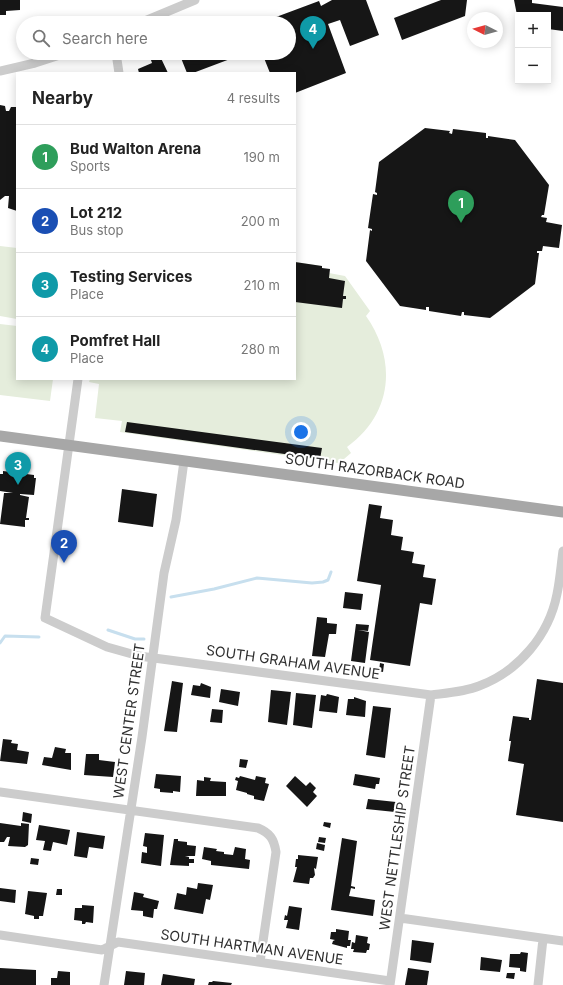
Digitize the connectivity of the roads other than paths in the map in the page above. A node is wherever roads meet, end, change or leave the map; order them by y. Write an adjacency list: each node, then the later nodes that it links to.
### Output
1 (195, 0): 2 (street)
2 (157, 16)
3 (44, 60): 5 (street)
4 (117, 60): 6 (street)
5 (0, 71)
6 (119, 72)
7 (78, 380): 9 (street)
8 (0, 436): 9 (main road, SOUTH RAZORBACK ROAD)
9 (69, 445): 10 (main road, SOUTH RAZORBACK ROAD); 13 (street, SOUTH GRAHAM AVENUE)
10 (184, 461): 11 (main road, SOUTH RAZORBACK ROAD); 13 (street, WEST CENTER STREET)
11 (563, 512)
12 (563, 551): 14 (street, SOUTH GRAHAM AVENUE)
13 (151, 657): 14 (street, SOUTH GRAHAM AVENUE); 16 (street, WEST CENTER STREET)
14 (431, 695): 17 (street, WEST NETTLESHIP STREET)
15 (0, 792): 16 (street)
16 (131, 809): 21 (street, WEST CENTER STREET); 22 (street)
17 (400, 918): 19 (street); 23 (street, WEST NETTLESHIP STREET)
18 (0, 935): 21 (street, SOUTH HARTMAN AVENUE)
19 (543, 939): 20 (street); 25 (street)
20 (563, 941)
21 (110, 946): 22 (street, SOUTH HARTMAN AVENUE); 24 (street, WEST CENTER STREET)
22 (260, 962): 23 (street, SOUTH HARTMAN AVENUE)
23 (390, 983)
24 (104, 985)
25 (538, 985)

